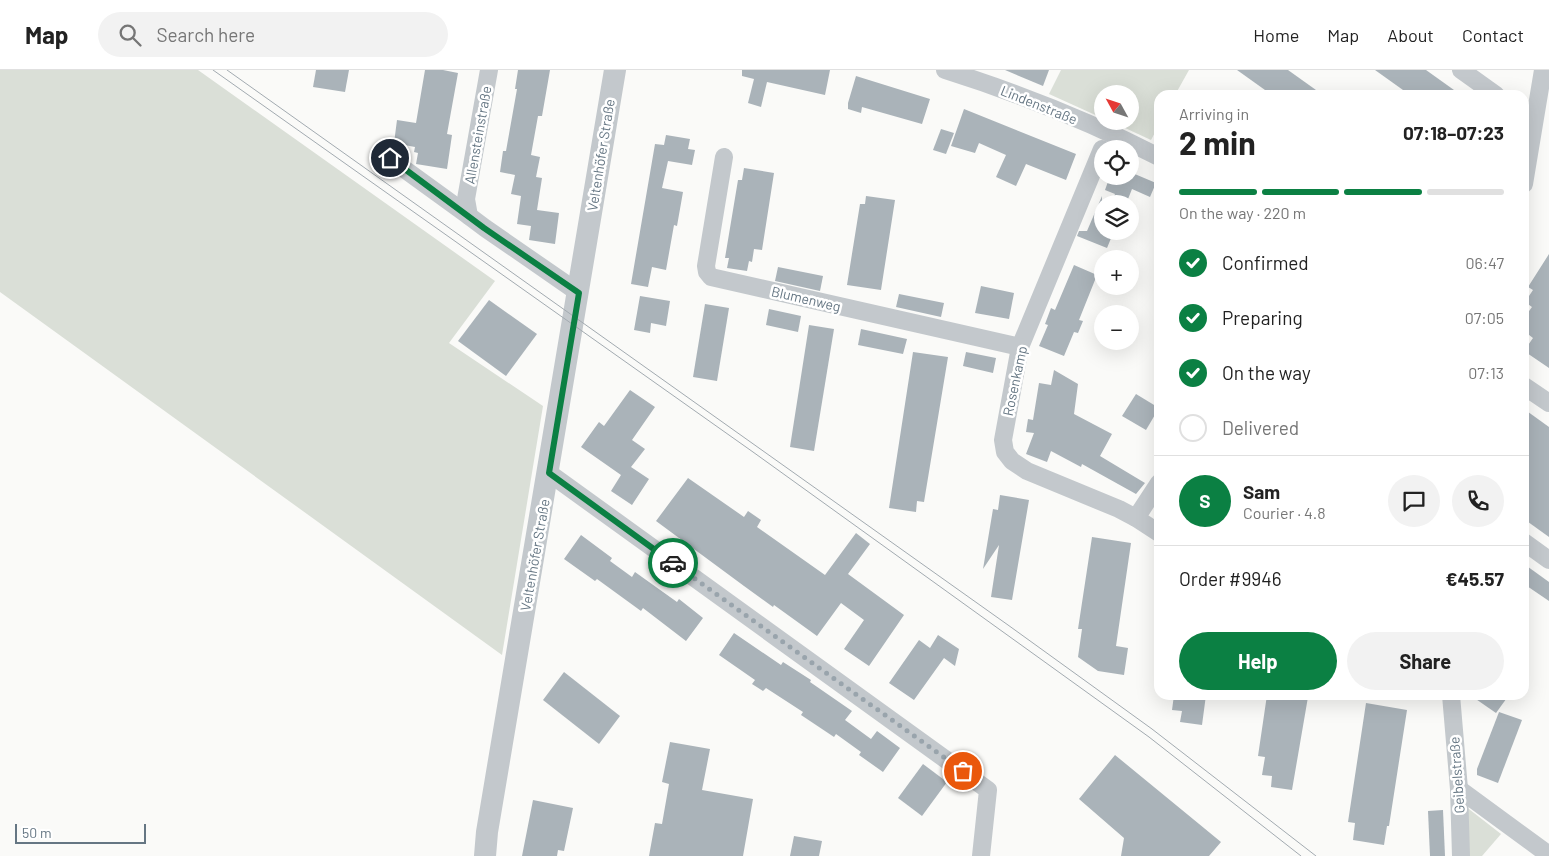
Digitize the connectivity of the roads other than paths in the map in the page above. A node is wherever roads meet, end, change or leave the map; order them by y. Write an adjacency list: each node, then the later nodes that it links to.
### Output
1 (489, 70): 15 (street, Allensteinstraße)
2 (615, 70): 16 (street, Veltenhöfer Straße)
3 (945, 70): 8 (street, Lindenstraße)
4 (1461, 70): 6 (street)
5 (1543, 70): 7 (street)
6 (1489, 90)
7 (1536, 114): 10 (street)
8 (1098, 140)
9 (1139, 152): 11 (street, Lindenstraße)
10 (1529, 155)
11 (1154, 156)
12 (724, 157): 17 (street, Blumenweg)
13 (390, 158): 15 (street)
14 (1094, 170): 17 (street, Rosenkamp)
15 (469, 216): 16 (street)
16 (579, 293): 20 (street, Veltenhöfer Straße)
17 (1020, 347): 22 (street, Rosenkamp)
18 (1529, 390): 19 (street)
19 (1549, 404)
20 (549, 473): 28 (street, Veltenhöfer Straße); 32 (street)
21 (1154, 491): 22 (street)
22 (1136, 518): 23 (street, Rosenkamp)
23 (1154, 530)
24 (1529, 546): 25 (street)
25 (1549, 560)
26 (1451, 700): 27 (street, Geibelstraße)
27 (1459, 789): 29 (street); 33 (street, Geibelstraße)
28 (487, 832): 30 (street, Veltenhöfer Straße); 31 (street, Veltenhöfer Straße)
29 (1549, 855)
30 (478, 856)
31 (485, 856)
32 (981, 856)
33 (1462, 856)

